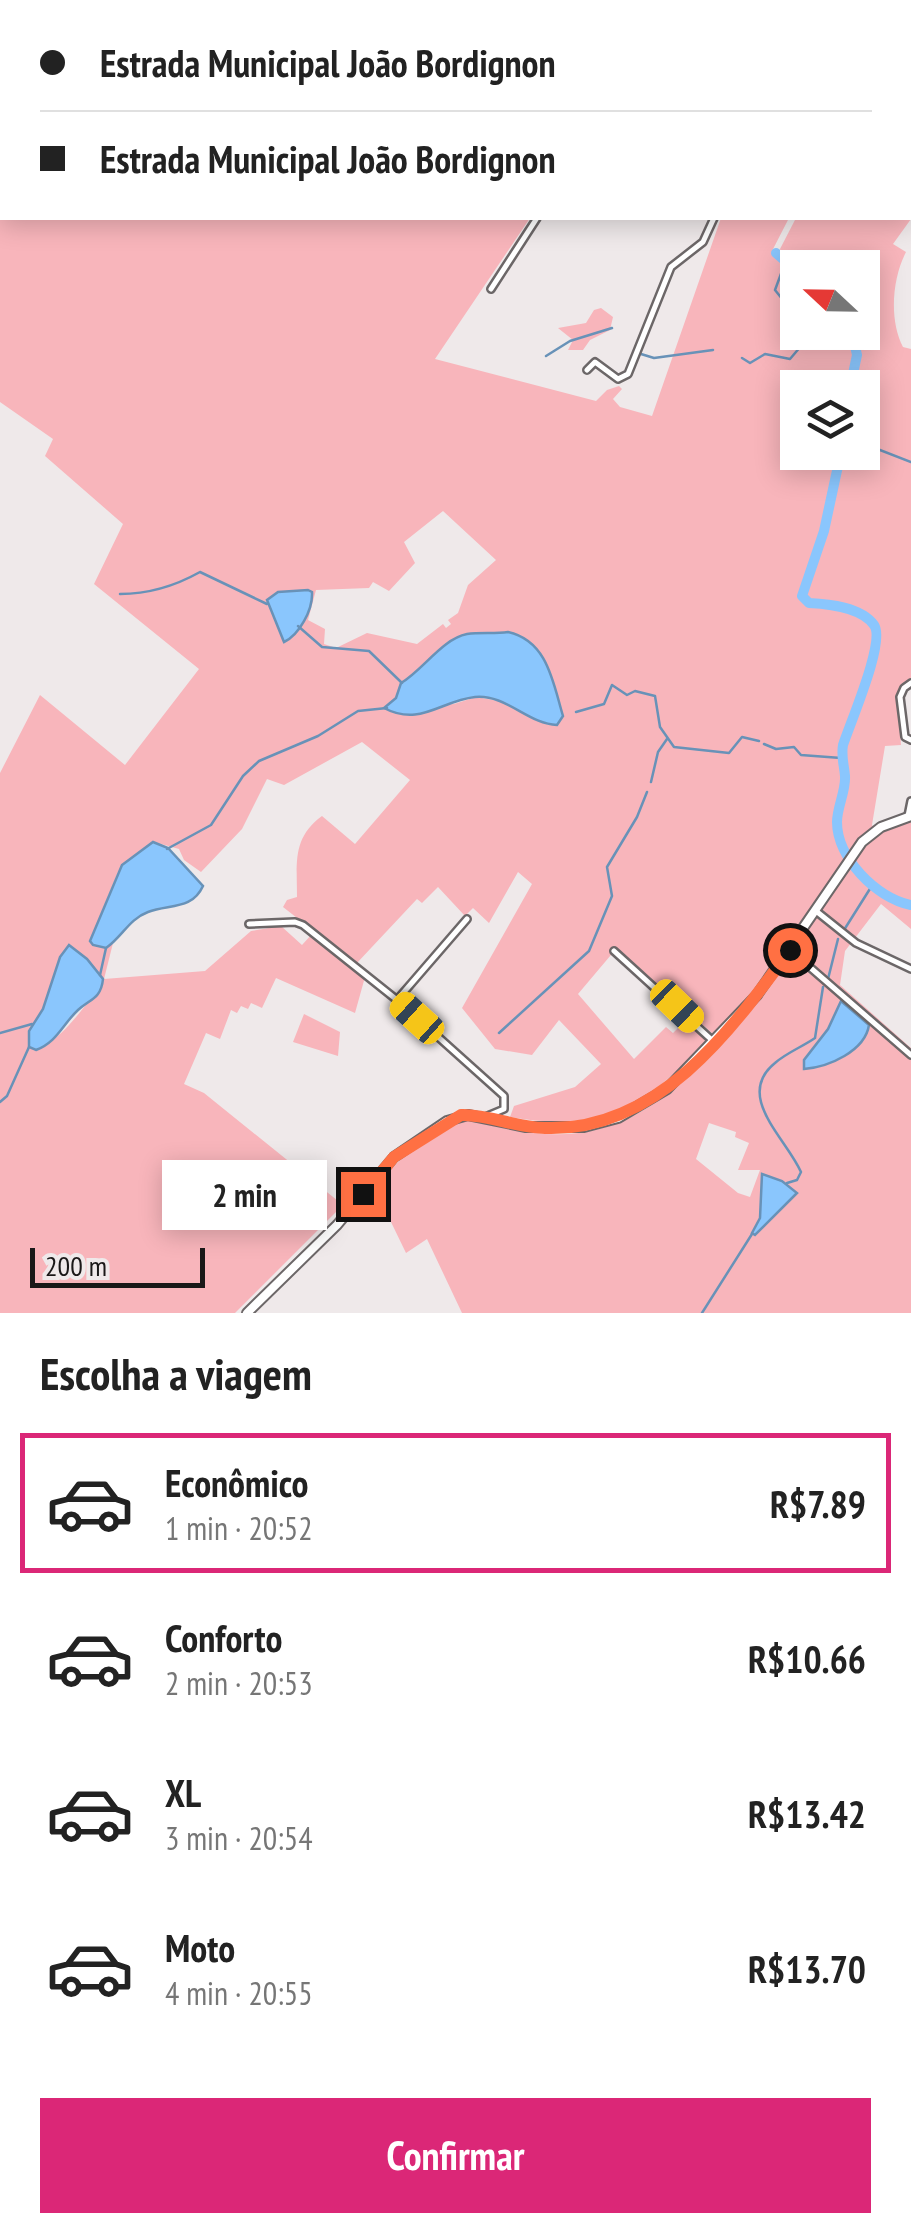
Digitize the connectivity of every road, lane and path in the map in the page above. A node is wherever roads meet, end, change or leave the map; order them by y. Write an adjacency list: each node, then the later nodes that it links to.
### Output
1 (536, 220): 3 (street)
2 (713, 220): 4 (street)
3 (491, 289)
4 (587, 370)
5 (911, 684): 6 (street)
6 (909, 739)
7 (911, 801): 8 (street)
8 (909, 816): 9 (main road)
9 (816, 911): 12 (main road); 14 (street)
10 (468, 919): 15 (street)
11 (248, 924): 15 (street)
12 (790, 950): 16 (main road); 17 (street)
13 (614, 951): 16 (street)
14 (911, 969)
15 (397, 1000): 18 (street)
16 (714, 1042): 18 (main road)
17 (911, 1055)
18 (482, 1118): 19 (main road)
19 (247, 1313)

